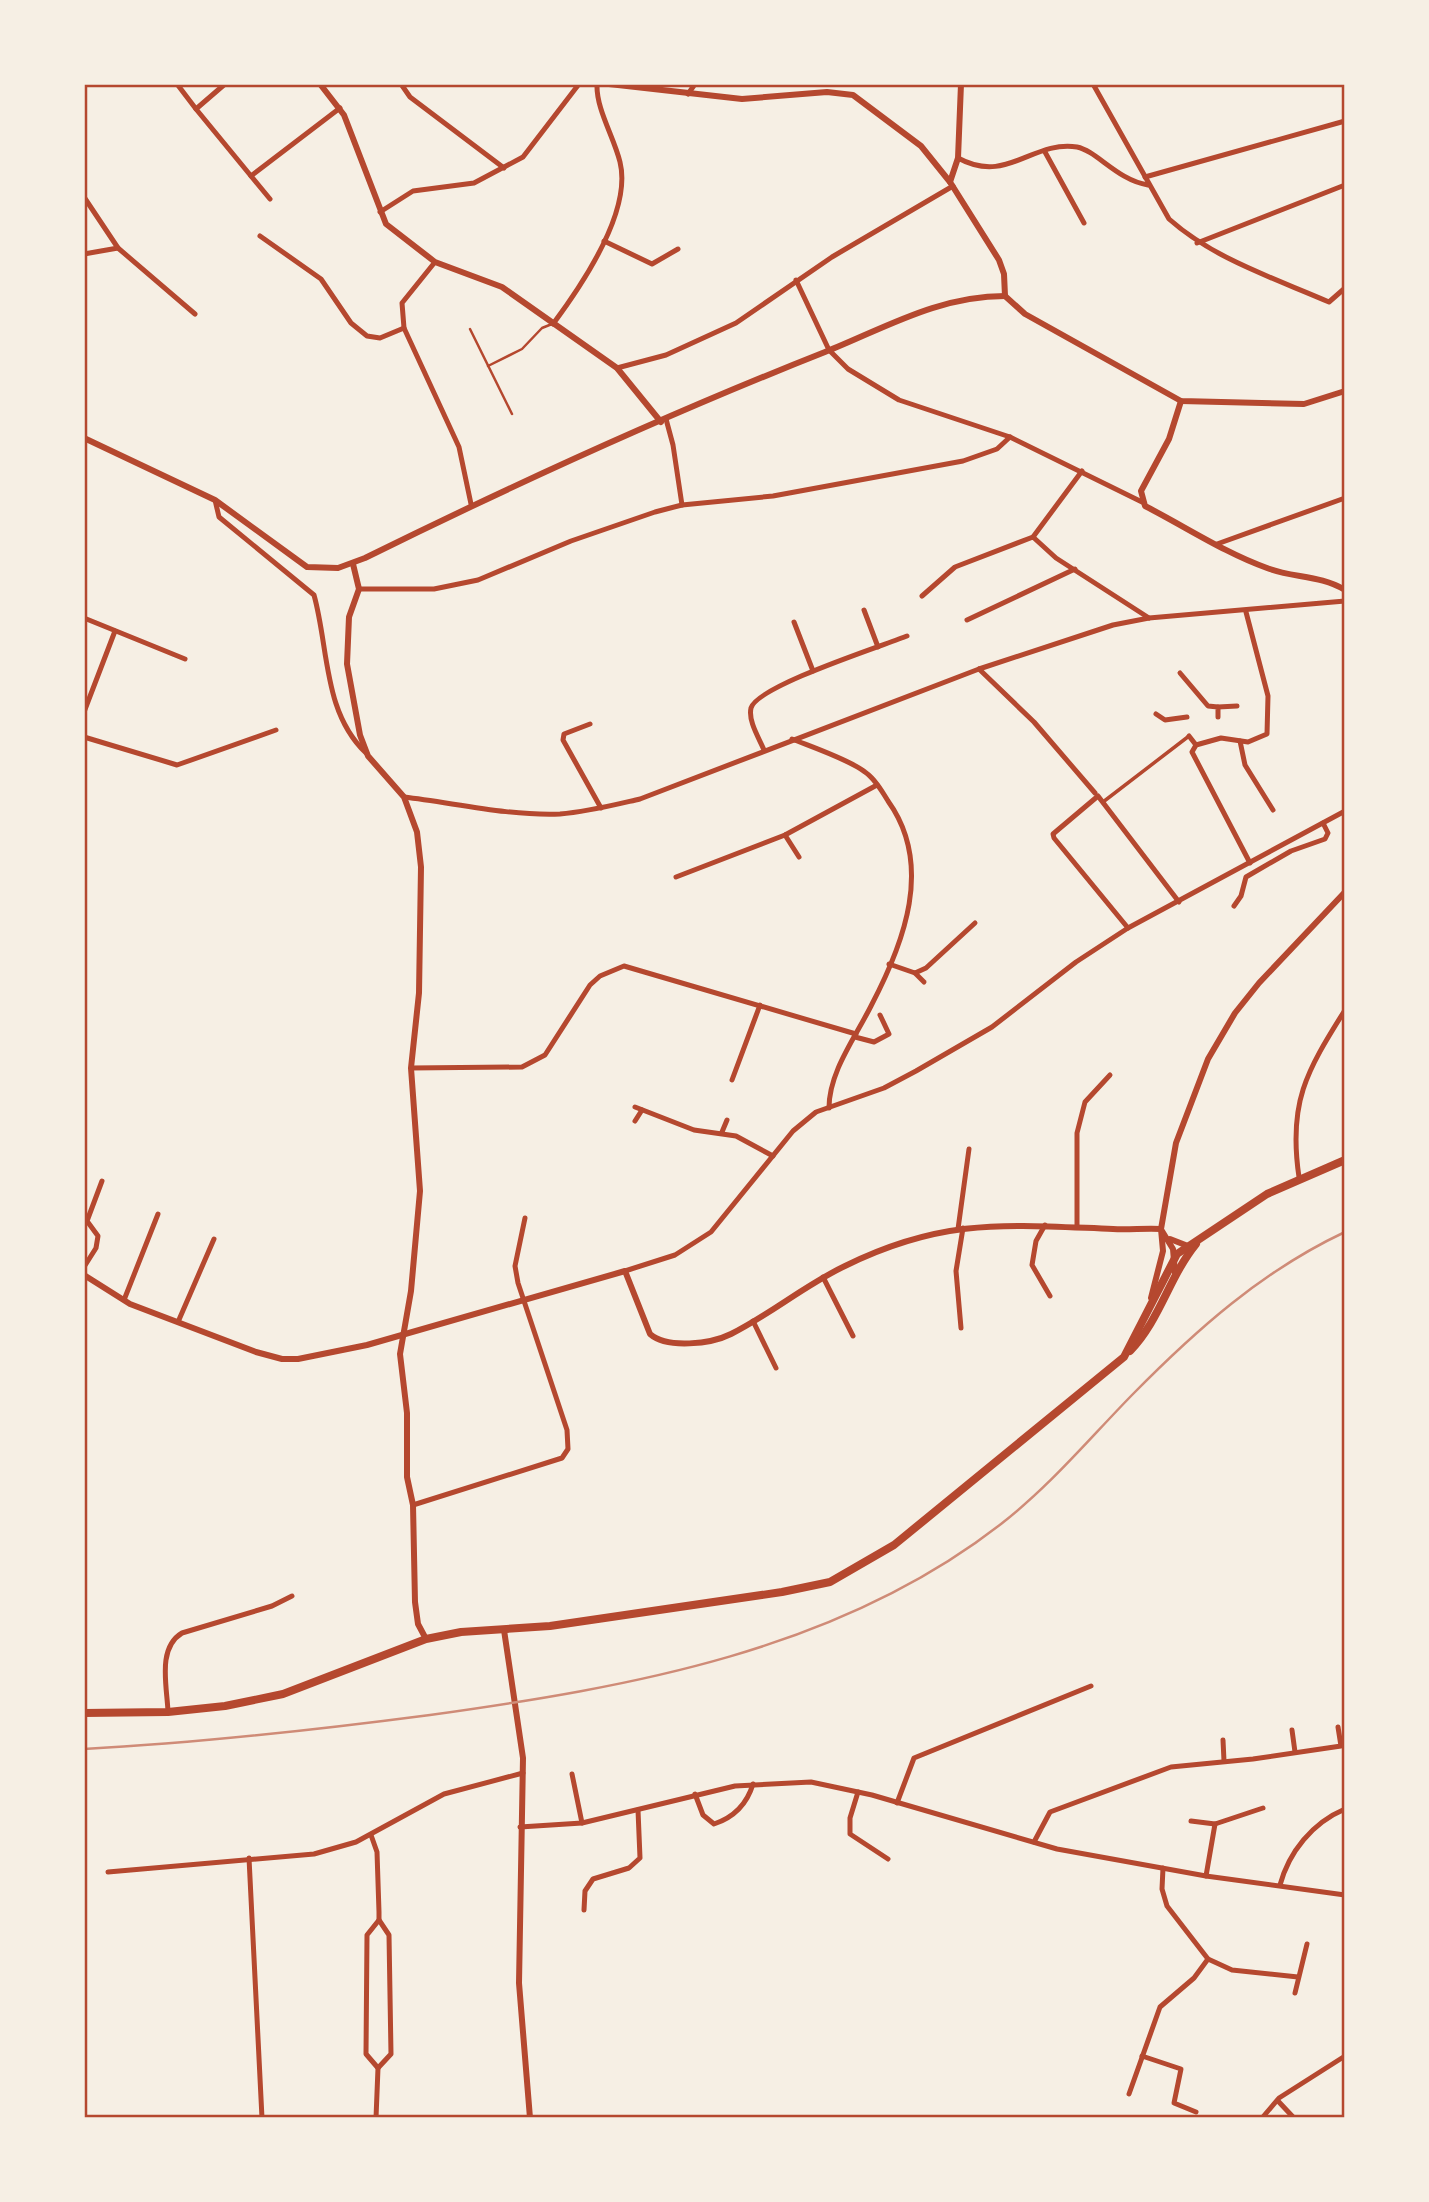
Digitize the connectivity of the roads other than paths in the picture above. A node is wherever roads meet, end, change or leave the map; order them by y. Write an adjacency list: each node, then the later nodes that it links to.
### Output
1 (177, 84): 13 (street)
2 (225, 84): 13 (street)
3 (320, 84): 12 (street)
4 (401, 84): 17 (street)
5 (579, 84): 17 (street)
6 (597, 84): 28 (street)
7 (609, 84): 11 (street)
8 (695, 84): 11 (street)
9 (961, 84): 16 (street)
10 (1093, 84): 19 (street)
11 (688, 94): 20 (street)
12 (340, 108): 18 (street); 25 (street)
13 (195, 109): 18 (street)
14 (1345, 121): 19 (street)
15 (1045, 152): 16 (street); 21 (street); 26 (street)
16 (958, 158): 20 (street)
17 (504, 168): 25 (street)
18 (251, 176): 24 (street)
19 (1145, 177): 21 (street)
20 (952, 184): 34 (street); 36 (street)
21 (1148, 185): 29 (street)
22 (1345, 185): 29 (street)
23 (84, 197): 30 (street)
24 (270, 199)
25 (380, 212): 33 (street)
26 (1084, 223)
27 (260, 236): 39 (street)
28 (604, 241): 31 (street); 38 (street)
29 (1197, 243): 35 (street)
30 (118, 248): 32 (street); 37 (street)
31 (678, 249)
32 (84, 254)
33 (435, 262): 38 (street); 39 (street)
34 (796, 280): 41 (street); 43 (street)
35 (1345, 289)
36 (1005, 296): 41 (street); 45 (street)
37 (195, 314)
38 (553, 324): 42 (lane); 43 (street)
39 (404, 328): 54 (street)
40 (470, 329): 42 (lane)
41 (829, 350): 47 (street); 48 (street)
42 (488, 366): 46 (lane)
43 (617, 368): 47 (street)
44 (1345, 391): 45 (street)
45 (1181, 401): 53 (street)
46 (512, 414)
47 (663, 421): 54 (street); 55 (street)
48 (1010, 437): 50 (street); 55 (street)
49 (84, 438): 52 (street)
50 (1082, 471): 53 (street); 56 (street)
51 (1345, 498): 57 (street)
52 (215, 500): 58 (street); 91 (street)
53 (1142, 502): 57 (street)
54 (471, 504): 58 (street)
55 (682, 505): 60 (street)
56 (1033, 537): 59 (street); 62 (street)
57 (1217, 544): 61 (street)
58 (353, 564): 60 (street)
59 (1075, 569): 67 (street); 68 (street)
60 (359, 589): 91 (street)
61 (1345, 590)
62 (922, 596)
63 (1345, 601): 65 (street)
64 (864, 610): 72 (street)
65 (1246, 612): 67 (street); 88 (street)
66 (84, 618): 70 (street)
67 (1149, 618): 74 (street)
68 (967, 620)
69 (794, 622): 75 (street)
70 (115, 631): 73 (street); 79 (street)
71 (907, 636): 72 (street)
72 (878, 647): 75 (street)
73 (185, 659)
74 (979, 669): 87 (street); 93 (street)
75 (813, 671): 90 (street)
76 (1180, 673): 78 (street)
77 (1237, 706): 78 (street)
78 (1218, 707): 81 (street)
79 (84, 712)
80 (1156, 715): 82 (street)
81 (1218, 717)
82 (1187, 718)
83 (590, 724): 96 (street)
84 (276, 730): 86 (street)
85 (1189, 736): 89 (street); 95 (street)
86 (84, 737)
87 (792, 739): 90 (street); 92 (street)
88 (1240, 741): 89 (street); 97 (street)
89 (1196, 745): 102 (street)
90 (764, 750): 96 (street)
91 (368, 756): 94 (street)
92 (877, 785): 100 (street); 109 (street)
93 (1096, 794): 95 (street); 108 (street)
94 (404, 797): 96 (street); 118 (street)
95 (1103, 802): 105 (street)
96 (601, 808)
97 (1273, 810)
98 (1345, 811): 99 (street)
99 (1323, 823): 102 (street); 106 (street)
100 (786, 835): 101 (street); 103 (street)
101 (799, 858)
102 (1250, 863): 105 (street)
103 (676, 877)
104 (1345, 892): 137 (street)
105 (1179, 902): 108 (street)
106 (1234, 906)
107 (975, 923): 110 (street)
108 (1128, 928): 122 (street)
109 (889, 964): 110 (street); 115 (street)
110 (915, 973): 111 (street)
111 (925, 982)
112 (760, 1005): 115 (street); 116 (street); 118 (street)
113 (1345, 1010): 130 (street)
114 (880, 1015): 115 (street)
115 (855, 1035): 122 (street)
116 (741, 1059): 117 (street); 120 (street)
117 (748, 1060)
118 (411, 1068): 156 (street)
119 (1110, 1075): 135 (street)
120 (732, 1080)
121 (635, 1107): 123 (street)
122 (829, 1108): 128 (street)
123 (642, 1110): 125 (street); 126 (street)
124 (727, 1120): 126 (street)
125 (635, 1121)
126 (722, 1132): 128 (street)
127 (969, 1149): 136 (street)
128 (773, 1156): 144 (street)
129 (1345, 1160): 130 (main road)
130 (1299, 1178): 139 (main road)
131 (102, 1181): 143 (street)
132 (158, 1214): 150 (street)
133 (525, 1218): 151 (street)
134 (1045, 1225): 135 (street); 136 (street); 149 (street)
135 (1077, 1225): 137 (street)
136 (960, 1229): 147 (street); 155 (street)
137 (1161, 1229): 138 (street); 152 (street)
138 (1168, 1237): 141 (street); 142 (street)
139 (1203, 1237): 141 (main road); 145 (main road)
140 (214, 1239): 154 (street)
141 (1188, 1246): 142 (main road)
142 (1175, 1257): 145 (street); 148 (main road)
143 (84, 1267)
144 (625, 1271): 151 (street); 153 (street)
145 (1175, 1273): 148 (main road)
146 (84, 1275): 150 (street)
147 (824, 1277): 153 (street); 157 (street)
148 (1171, 1285): 152 (main road); 158 (main road)
149 (1050, 1296)
150 (124, 1300): 154 (street)
151 (525, 1301): 156 (street); 160 (street)
152 (1146, 1313): 158 (main road)
153 (753, 1321): 159 (street)
154 (178, 1322): 156 (street)
155 (961, 1328)
156 (402, 1334): 160 (street)
157 (853, 1336)
158 (1124, 1357): 162 (main road)
159 (776, 1368)
160 (413, 1505): 163 (street)
161 (292, 1596): 165 (street)
162 (504, 1630): 163 (main road); 172 (street)
163 (426, 1639): 165 (main road)
164 (1091, 1686): 177 (street)
165 (168, 1712): 166 (main road)
166 (84, 1713)
167 (1338, 1727): 170 (street)
168 (1292, 1731): 170 (street)
169 (1223, 1740): 171 (street)
170 (1295, 1752): 171 (street)
171 (1224, 1761): 186 (street)
172 (523, 1773): 184 (street); 185 (street)
173 (572, 1774): 182 (street)
174 (753, 1784): 175 (street); 176 (street); 176 (street)
175 (858, 1792): 177 (street); 188 (street)
176 (695, 1794): 180 (street)
177 (897, 1802): 186 (street)
178 (1263, 1808): 183 (street)
179 (1345, 1809): 192 (street)
180 (638, 1810): 182 (street); 194 (street)
181 (1191, 1821): 183 (street)
182 (582, 1823): 184 (street)
183 (1215, 1824): 191 (street)
184 (520, 1828): 208 (street)
185 (372, 1835): 187 (street); 195 (street)
186 (1034, 1842): 189 (street)
187 (249, 1858): 190 (street); 206 (street)
188 (888, 1859)
189 (1163, 1868): 191 (street); 197 (street)
190 (108, 1872)
191 (1206, 1876): 192 (street)
192 (1280, 1885): 193 (street)
193 (1345, 1895)
194 (584, 1910)
195 (379, 1920): 202 (street); 202 (street)
196 (1307, 1944): 198 (street)
197 (1208, 1959): 198 (street); 200 (street)
198 (1298, 1977): 199 (street)
199 (1295, 1993)
200 (1142, 2056): 203 (street); 205 (street)
201 (1345, 2056): 204 (street)
202 (378, 2068): 207 (street)
203 (1129, 2094)
204 (1278, 2101): 209 (street); 210 (street)
205 (1196, 2112)
206 (262, 2118)
207 (376, 2118)
208 (530, 2118)
209 (1262, 2118)
210 (1294, 2118)

